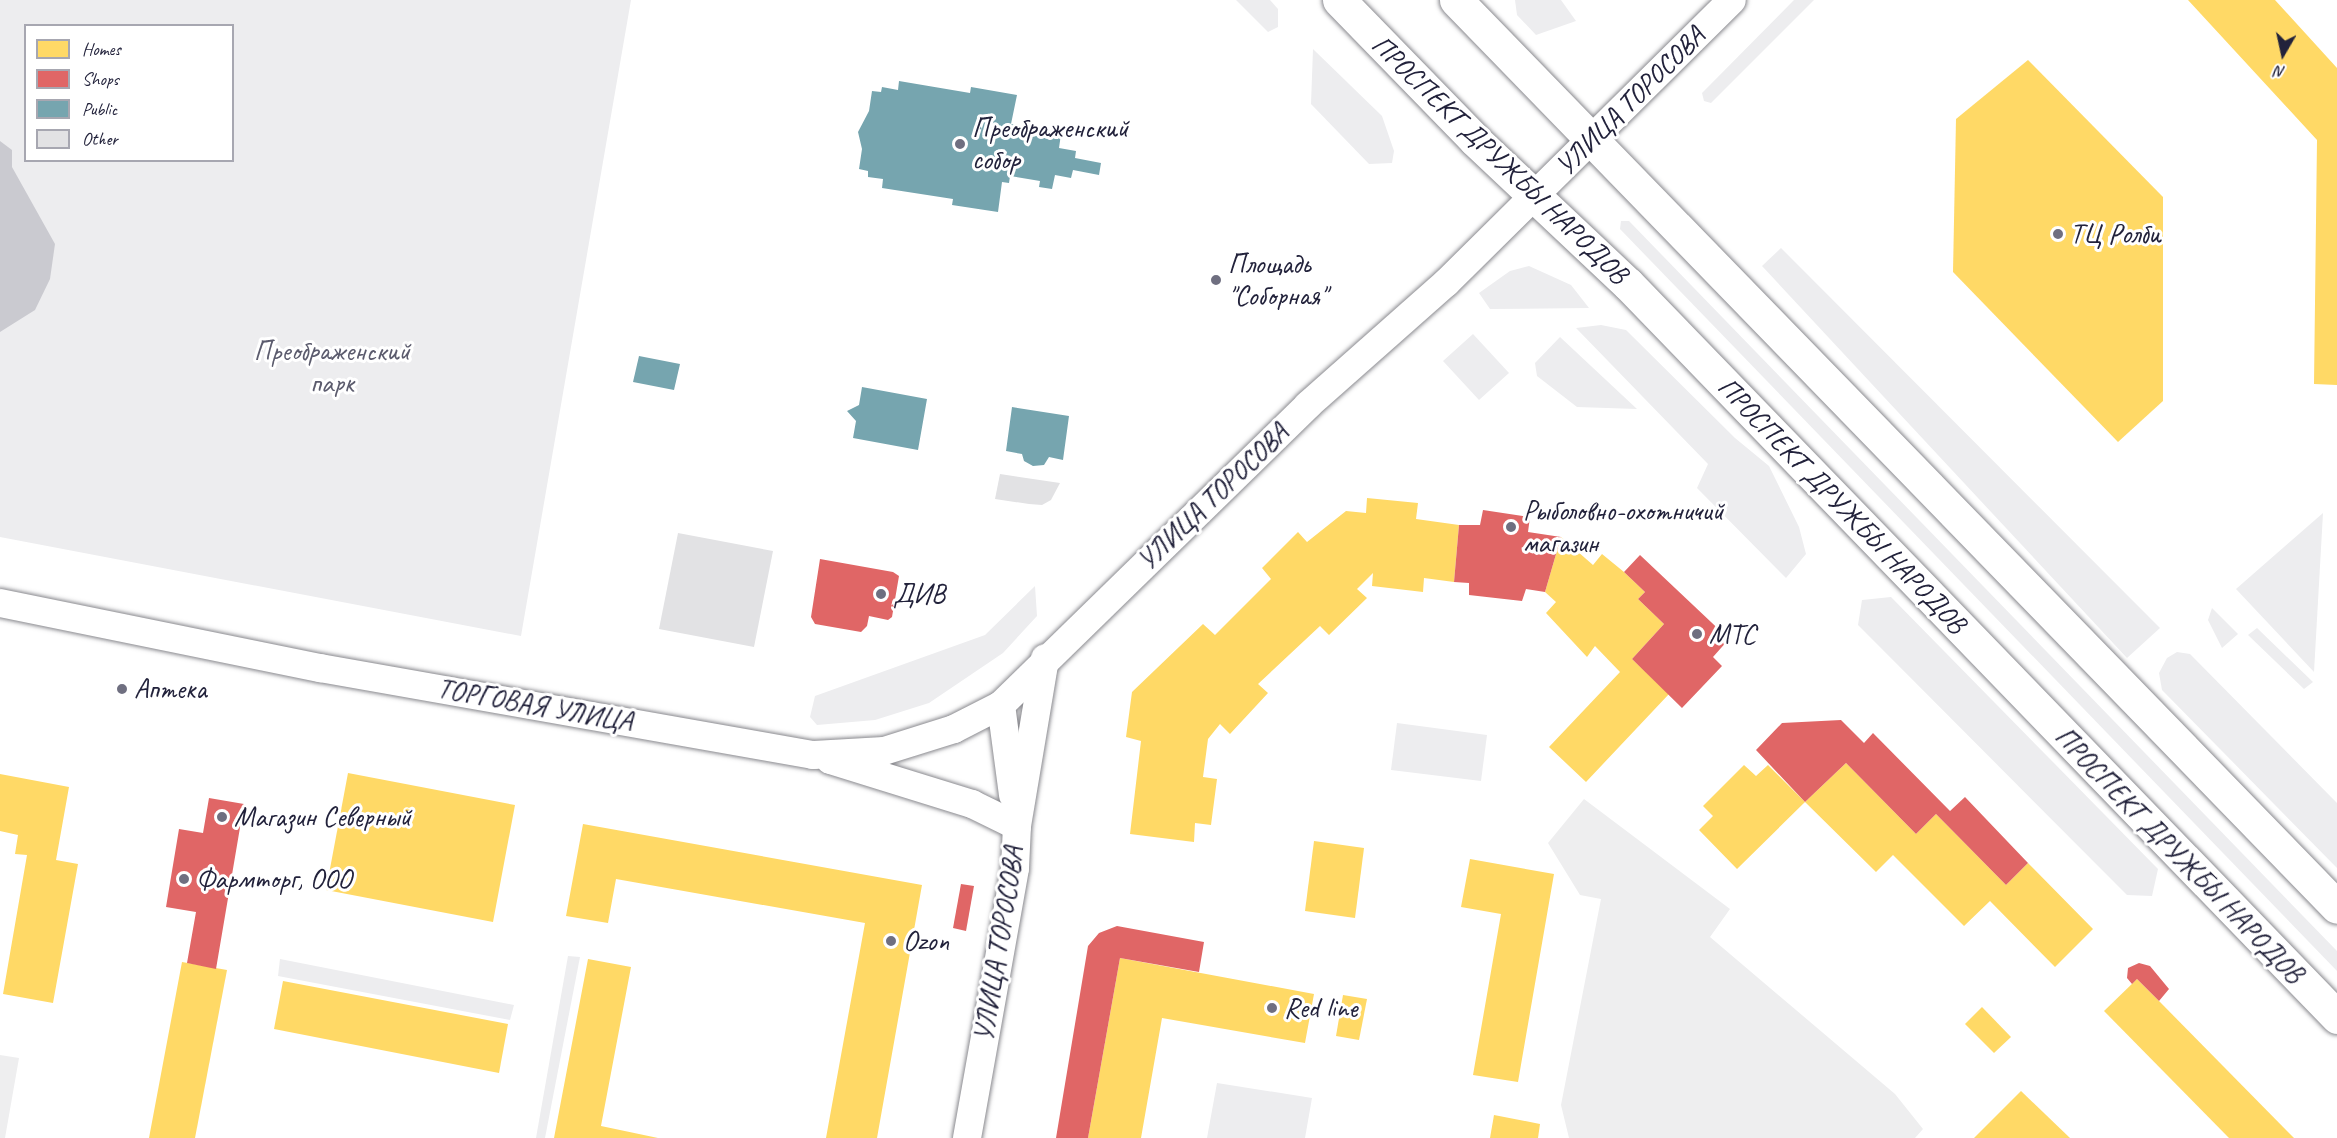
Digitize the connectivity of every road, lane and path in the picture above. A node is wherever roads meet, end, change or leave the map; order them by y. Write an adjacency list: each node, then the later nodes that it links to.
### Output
1 (1339, 0): 5 (main road, ПРОСПЕКТ ДРУЖБЫ НАРОДОВ)
2 (1456, 0): 4 (main road)
3 (1732, 0): 4 (street, УЛИЦА ТОРОСОВА)
4 (1590, 141): 5 (street, УЛИЦА ТОРОСОВА); 12 (main road)
5 (1534, 197): 7 (street, УЛИЦА ТОРОСОВА); 13 (main road, ПРОСПЕКТ ДРУЖБЫ НАРОДОВ)
6 (0, 603): 10 (street, ТОРГОВАЯ УЛИЦА)
7 (1045, 658): 8 (street, ТОРГОВАЯ УЛИЦА); 9 (street, УЛИЦА ТОРОСОВА)
8 (1001, 705): 9 (street); 10 (street, ТОРГОВАЯ УЛИЦА); 11 (street)
9 (1030, 743): 11 (street, УЛИЦА ТОРОСОВА)
10 (813, 754): 11 (street)
11 (1017, 826): 14 (street, УЛИЦА ТОРОСОВА)
12 (2337, 907)
13 (2337, 1017)
14 (967, 1138)

